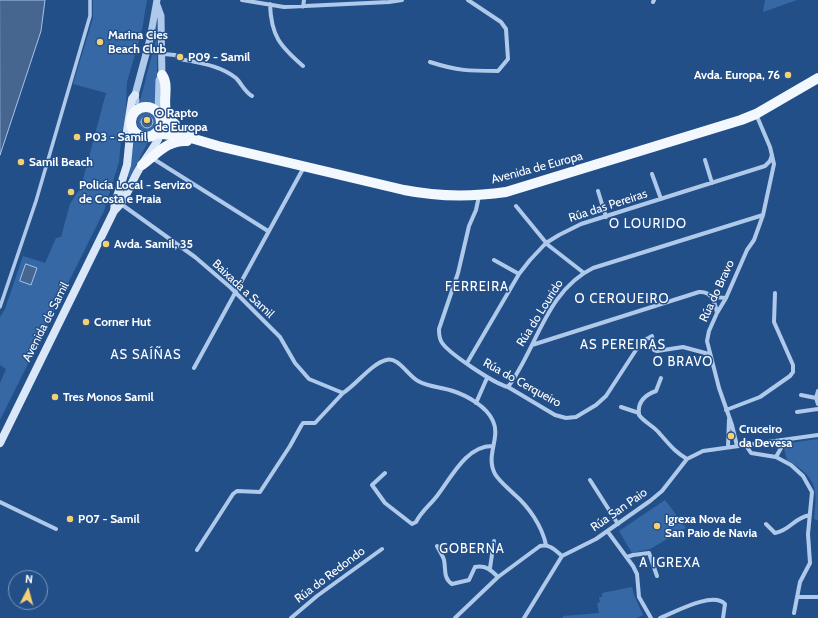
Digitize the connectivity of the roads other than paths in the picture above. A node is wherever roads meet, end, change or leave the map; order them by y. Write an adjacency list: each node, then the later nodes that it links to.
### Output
1 (90, 0): 51 (street)
2 (242, 0): 3 (street)
3 (248, 0): 8 (street)
4 (304, 0): 9 (street)
5 (402, 0): 9 (street)
6 (468, 0): 11 (street)
7 (157, 3): 10 (street, Avenida de Samil); 16 (street, Avenida de Samil)
8 (270, 4): 9 (street); 12 (street)
9 (303, 7)
10 (163, 54): 14 (street, Avenida de Samil); 17 (street)
11 (430, 62)
12 (303, 66)
13 (818, 70): 23 (main road, Avenida de Europa)
14 (162, 75): 20 (street, Avenida de Samil); 23 (main road)
15 (818, 78): 19 (main road, Avenida de Europa)
16 (135, 95): 18 (street, Avenida de Samil); 30 (main road, Avenida de Samil)
17 (252, 96)
18 (134, 113): 20 (main road); 21 (main road)
19 (756, 114): 24 (street, Rúa do Bravo); 35 (main road, Avenida de Europa)
20 (161, 117): 22 (main road); 23 (main road, Avenida de Europa)
21 (131, 125): 22 (main road); 30 (main road, Avenida de Samil)
22 (156, 134): 23 (main road, Avenida de Europa); 27 (main road, Avenida de Samil)
23 (219, 143): 25 (main road); 29 (main road, Avenida de Europa)
24 (772, 155): 28 (street); 32 (street, Rúa do Bravo)
25 (152, 158): 27 (main road); 42 (street)
26 (705, 160): 33 (street)
27 (142, 165): 37 (main road, Avenida de Samil)
28 (766, 166): 32 (street); 33 (street, Rúa das Pereiras)
29 (304, 167): 35 (main road, Avenida de Europa); 42 (street)
30 (125, 169): 39 (main road, Avenida de Samil)
31 (652, 174): 36 (street)
32 (772, 174): 40 (street, Rúa do Bravo)
33 (712, 183): 36 (street, Rúa das Pereiras)
34 (598, 191): 41 (street)
35 (479, 196): 55 (street)
36 (661, 199): 41 (street, Rúa das Pereiras)
37 (122, 204): 39 (main road, Avenida de Samil); 47 (street, Baixada a Samil)
38 (516, 206): 43 (street)
39 (114, 211): 74 (main road, Avenida de Samil)
40 (763, 215): 45 (street, Rúa do Lourido); 50 (street, Rúa do Bravo)
41 (606, 217): 43 (street, Rúa das Pereiras)
42 (268, 231): 47 (street)
43 (546, 243): 45 (street); 46 (street, Rúa das Pereiras)
44 (494, 260): 46 (street)
45 (584, 273): 53 (street, Rúa do Lourido)
46 (519, 274): 55 (street, Rúa das Pereiras)
47 (235, 292): 56 (street); 61 (street, Baixada a Samil)
48 (775, 293): 68 (street)
49 (713, 297): 50 (street); 52 (street); 53 (street)
50 (726, 298): 52 (street, Rúa do Bravo)
51 (0, 307)
52 (717, 312): 54 (street, Rúa do Bravo)
53 (532, 345): 59 (street, Rúa do Lourido)
54 (709, 354): 59 (street, Rúa do Cerqueiro); 68 (street, Rúa do Bravo)
55 (467, 363): 57 (street, Rúa do Cerqueiro)
56 (194, 368)
57 (488, 378): 59 (street, Rúa do Cerqueiro); 64 (street)
58 (661, 378): 70 (street)
59 (508, 387)
60 (818, 391): 63 (street)
61 (343, 393): 64 (street); 93 (street)
62 (801, 395): 63 (street)
63 (816, 398): 65 (street)
64 (476, 403): 76 (street)
65 (818, 404)
66 (621, 407): 70 (street)
67 (818, 409): 69 (street)
68 (726, 410): 71 (street, Rúa do Bravo)
69 (797, 412)
70 (639, 413): 80 (street)
71 (729, 419): 77 (street, Rúa do Bravo); 78 (street, Rúa do Bravo)
72 (818, 435): 73 (street, Rúa San Paio)
73 (781, 440): 75 (street, Rúa San Paio); 79 (street)
74 (0, 443)
75 (745, 444): 77 (street, Rúa San Paio); 79 (street)
76 (492, 446): 81 (street); 90 (street)
77 (737, 446): 78 (street, Rúa San Paio)
78 (728, 447): 80 (street, Rúa San Paio)
79 (776, 457): 84 (street)
80 (688, 459): 85 (street, Rúa San Paio)
81 (385, 473)
82 (590, 480): 85 (street)
83 (0, 502): 87 (street)
84 (810, 515): 86 (street); 99 (street)
85 (618, 524): 88 (street, Rúa San Paio)
86 (766, 524)
87 (56, 529)
88 (608, 532): 94 (street, Rúa San Paio); 95 (street)
89 (494, 540): 96 (street)
90 (546, 545): 94 (street); 98 (street)
91 (437, 546): 96 (street)
92 (382, 549): 102 (street, Rúa do Redondo)
93 (197, 550)
94 (562, 556): 104 (street)
95 (627, 558): 97 (street); 105 (street)
96 (490, 568): 98 (street)
97 (657, 576)
98 (498, 577): 103 (street)
99 (797, 597): 100 (street); 101 (street)
100 (818, 597)
101 (794, 614)
102 (291, 618)
103 (455, 618)
104 (524, 618)
105 (651, 618)
106 (660, 618): 107 (street)
107 (723, 618)

